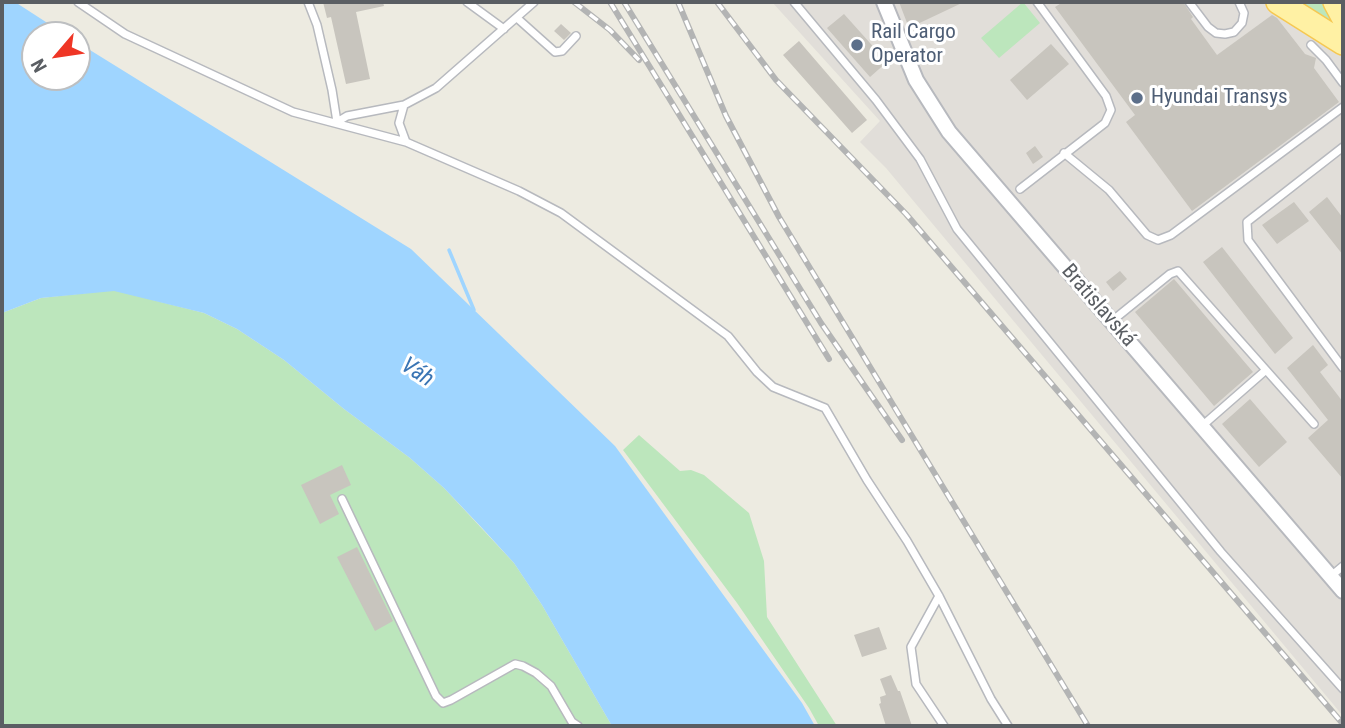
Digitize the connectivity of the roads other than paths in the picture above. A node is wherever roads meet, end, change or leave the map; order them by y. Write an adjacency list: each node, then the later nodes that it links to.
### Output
1 (78, 2): 21 (lane)
2 (308, 2): 21 (lane)
3 (467, 2): 14 (lane)
4 (534, 2): 13 (lane)
5 (794, 2): 36 (lane)
6 (884, 2): 26 (street, Bratislavská)
7 (1037, 2): 24 (lane)
8 (1189, 2): 9 (lane)
9 (1239, 2)
10 (1278, 2): 16 (main road)
11 (1335, 2): 12 (main road)
12 (1343, 17)
13 (517, 18): 14 (lane); 15 (lane)
14 (505, 29): 19 (lane)
15 (576, 36)
16 (1343, 43)
17 (1311, 45): 18 (lane)
18 (1343, 83)
19 (404, 105): 21 (lane); 22 (lane)
20 (1343, 107): 24 (lane)
21 (337, 122): 22 (lane)
22 (406, 142): 35 (lane)
23 (1343, 147): 27 (lane)
24 (1064, 153): 25 (lane)
25 (1020, 189)
26 (1112, 322): 28 (lane); 30 (street, Bratislavská)
27 (1343, 368)
28 (1266, 370): 29 (lane); 30 (lane)
29 (1314, 424)
30 (1202, 426): 33 (street, Bratislavská)
31 (342, 499): 37 (lane)
32 (1343, 566): 33 (lane)
33 (1331, 576): 34 (street, Bratislavská)
34 (1343, 591)
35 (939, 596): 38 (lane); 39 (lane)
36 (1343, 689)
37 (578, 726)
38 (944, 726)
39 (1008, 726)

